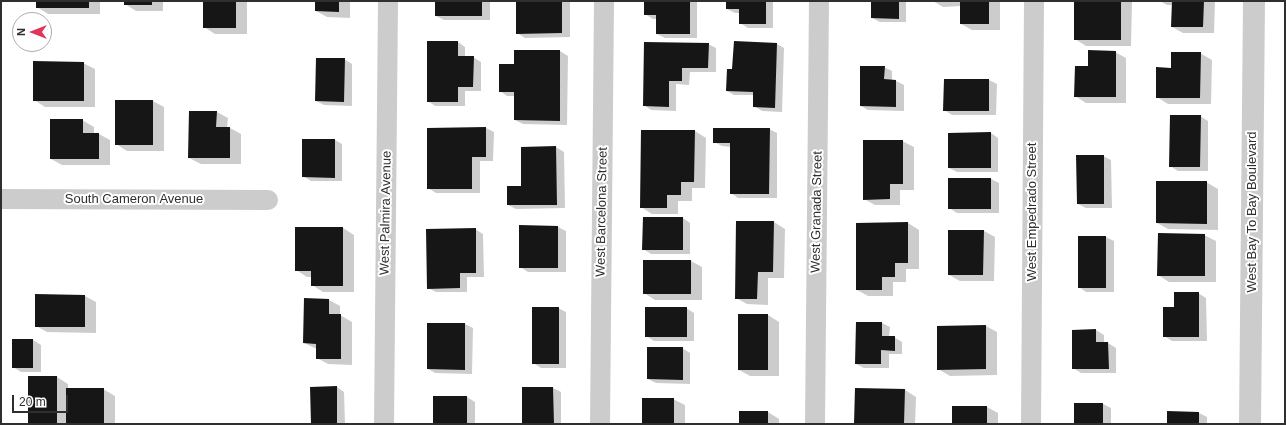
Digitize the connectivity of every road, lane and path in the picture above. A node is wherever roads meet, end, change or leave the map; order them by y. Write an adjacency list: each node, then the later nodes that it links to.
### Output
1 (388, 1): 8 (street, West Palmira Avenue)
2 (604, 1): 9 (street, West Barcelona Street)
3 (819, 1): 10 (street, West Granada Street)
4 (1034, 1): 11 (street, West Empedrado Street)
5 (1254, 1): 12 (street, West Bay To Bay Boulevard)
6 (1, 198): 7 (street, South Cameron Avenue)
7 (268, 200)
8 (384, 424)
9 (600, 424)
10 (815, 424)
11 (1031, 424)
12 (1250, 424)

